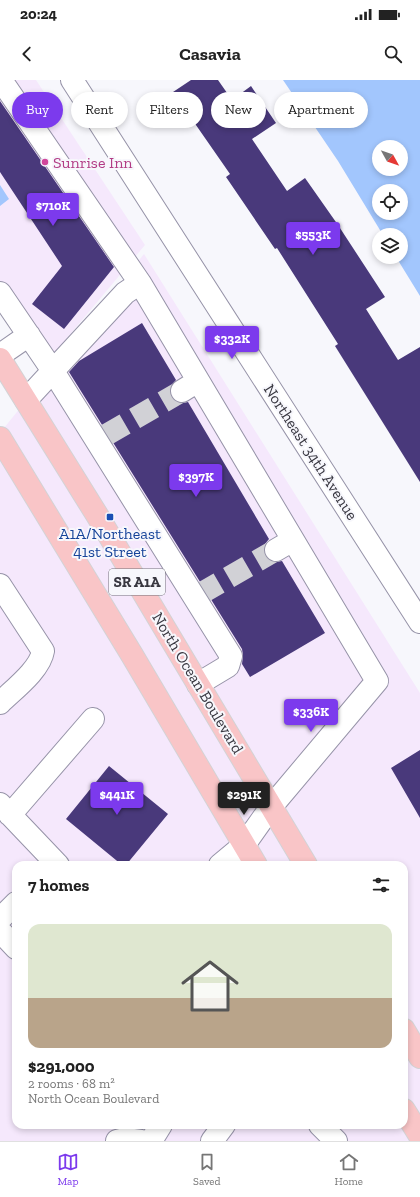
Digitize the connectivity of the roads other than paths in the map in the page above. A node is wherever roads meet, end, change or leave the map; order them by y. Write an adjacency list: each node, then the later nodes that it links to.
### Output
1 (1, 80): 3 (street)
2 (72, 80): 12 (street, Northeast 34th Avenue)
3 (140, 283): 8 (street); 16 (street)
4 (0, 293): 5 (street)
5 (29, 335): 6 (street); 8 (street)
6 (0, 355)
7 (0, 359): 9 (main road, North Ocean Boulevard / SR A1A)
8 (53, 371): 9 (street); 13 (street)
9 (26, 400): 13 (main road, North Ocean Boulevard / SR A1A)
10 (0, 438): 18 (main road, SR A1A)
11 (0, 585): 14 (street)
12 (420, 622)
13 (198, 684): 16 (main road, North Ocean Boulevard / SR A1A)
14 (0, 703)
15 (93, 719): 17 (street)
16 (271, 807): 18 (street); 22 (main road, North Ocean Boulevard / SR A1A)
17 (5, 809): 19 (street)
18 (244, 845): 20 (street); 21 (main road, SR A1A)
19 (54, 861)
20 (225, 861)
21 (254, 861)
22 (304, 861)
23 (12, 907): 24 (street)
24 (0, 919)
25 (0, 931): 26 (street)
26 (12, 944)
27 (408, 1037): 28 (main road)
28 (420, 1057)
29 (408, 1116): 32 (main road)
30 (158, 1129): 35 (street)
31 (324, 1129): 36 (street)
32 (420, 1136)
33 (117, 1141): 34 (street)
34 (141, 1141)
35 (151, 1141)
36 (336, 1141)

